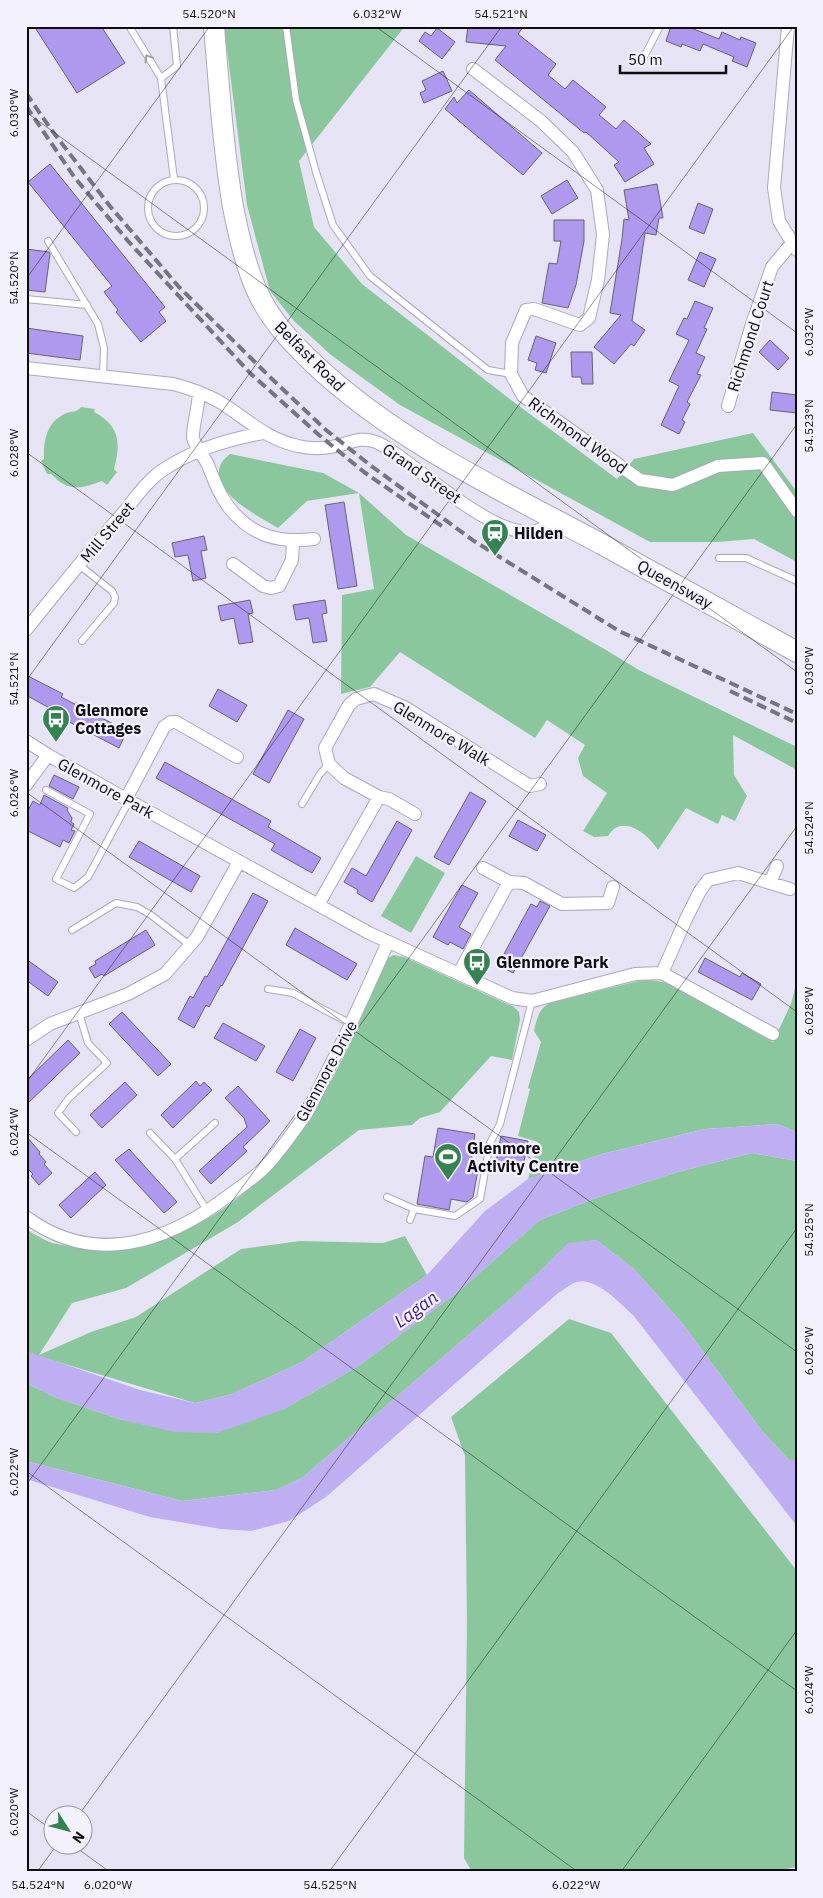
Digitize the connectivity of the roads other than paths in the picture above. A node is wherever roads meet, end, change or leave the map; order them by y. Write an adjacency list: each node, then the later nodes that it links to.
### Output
1 (129, 26): 9 (lane, one-way to 1)
2 (173, 26): 9 (lane)
3 (214, 26): 23 (highway, Belfast Road)
4 (286, 26): 16 (lane)
5 (660, 26): 7 (lane)
6 (788, 26): 12 (street, Richmond Court)
7 (646, 55)
8 (473, 69): 16 (street)
9 (161, 78): 10 (lane)
10 (174, 179): 10 (lane)
11 (48, 240): 14 (lane)
12 (794, 247): 19 (street, Richmond Court)
13 (26, 299): 14 (lane)
14 (87, 305): 17 (lane)
15 (26, 368): 17 (street, Grand Street)
16 (511, 374): 22 (street, Richmond Wood)
17 (103, 377): 18 (street, Grand Street)
18 (199, 392): 20 (street, Grand Street); 21 (street)
19 (728, 406)
20 (263, 433): 21 (street, Mill Street); 23 (street, Grand Street)
21 (200, 450): 25 (street); 28 (street, Mill Street)
22 (797, 511)
23 (553, 518): 32 (highway, Queensway)
24 (314, 539): 25 (street)
25 (293, 541): 27 (street)
26 (719, 558): 29 (lane)
27 (233, 564)
28 (79, 565): 30 (street, Mill Street); 31 (lane)
29 (797, 581)
30 (26, 630)
31 (82, 641)
32 (795, 648)
33 (26, 740): 34 (street, Glenmore Park)
34 (48, 755): 38 (street); 41 (street, Glenmore Park)
35 (237, 756): 41 (street)
36 (329, 764): 37 (street, Glenmore Walk); 40 (street); 42 (lane)
37 (540, 784)
38 (26, 785)
39 (46, 790): 41 (lane)
40 (380, 797): 43 (street); 51 (street)
41 (127, 800): 44 (street, Glenmore Park)
42 (302, 804)
43 (415, 814)
44 (239, 862): 51 (street, Glenmore Park); 54 (street)
45 (777, 866): 48 (street)
46 (483, 868): 47 (street)
47 (509, 882): 49 (street); 55 (street)
48 (770, 883): 50 (street); 56 (street)
49 (613, 887)
50 (790, 889)
51 (318, 905): 53 (street, Glenmore Park)
52 (72, 930): 54 (lane)
53 (388, 942): 55 (street, Glenmore Park); 60 (street, Glenmore Drive)
54 (191, 946): 59 (street)
55 (458, 973): 58 (street, Glenmore Park)
56 (662, 973): 58 (street, Glenmore Park); 61 (street)
57 (268, 988): 60 (lane)
58 (532, 1001): 68 (lane)
59 (79, 1013): 62 (street); 64 (lane)
60 (352, 1024): 69 (street, Glenmore Drive)
61 (773, 1034)
62 (26, 1040)
63 (215, 1124): 66 (lane)
64 (76, 1132)
65 (150, 1133): 66 (lane)
66 (176, 1158): 69 (lane)
67 (387, 1197): 68 (lane)
68 (414, 1209): 71 (lane)
69 (208, 1212): 70 (street, Glenmore Drive)
70 (26, 1217)
71 (410, 1220)

